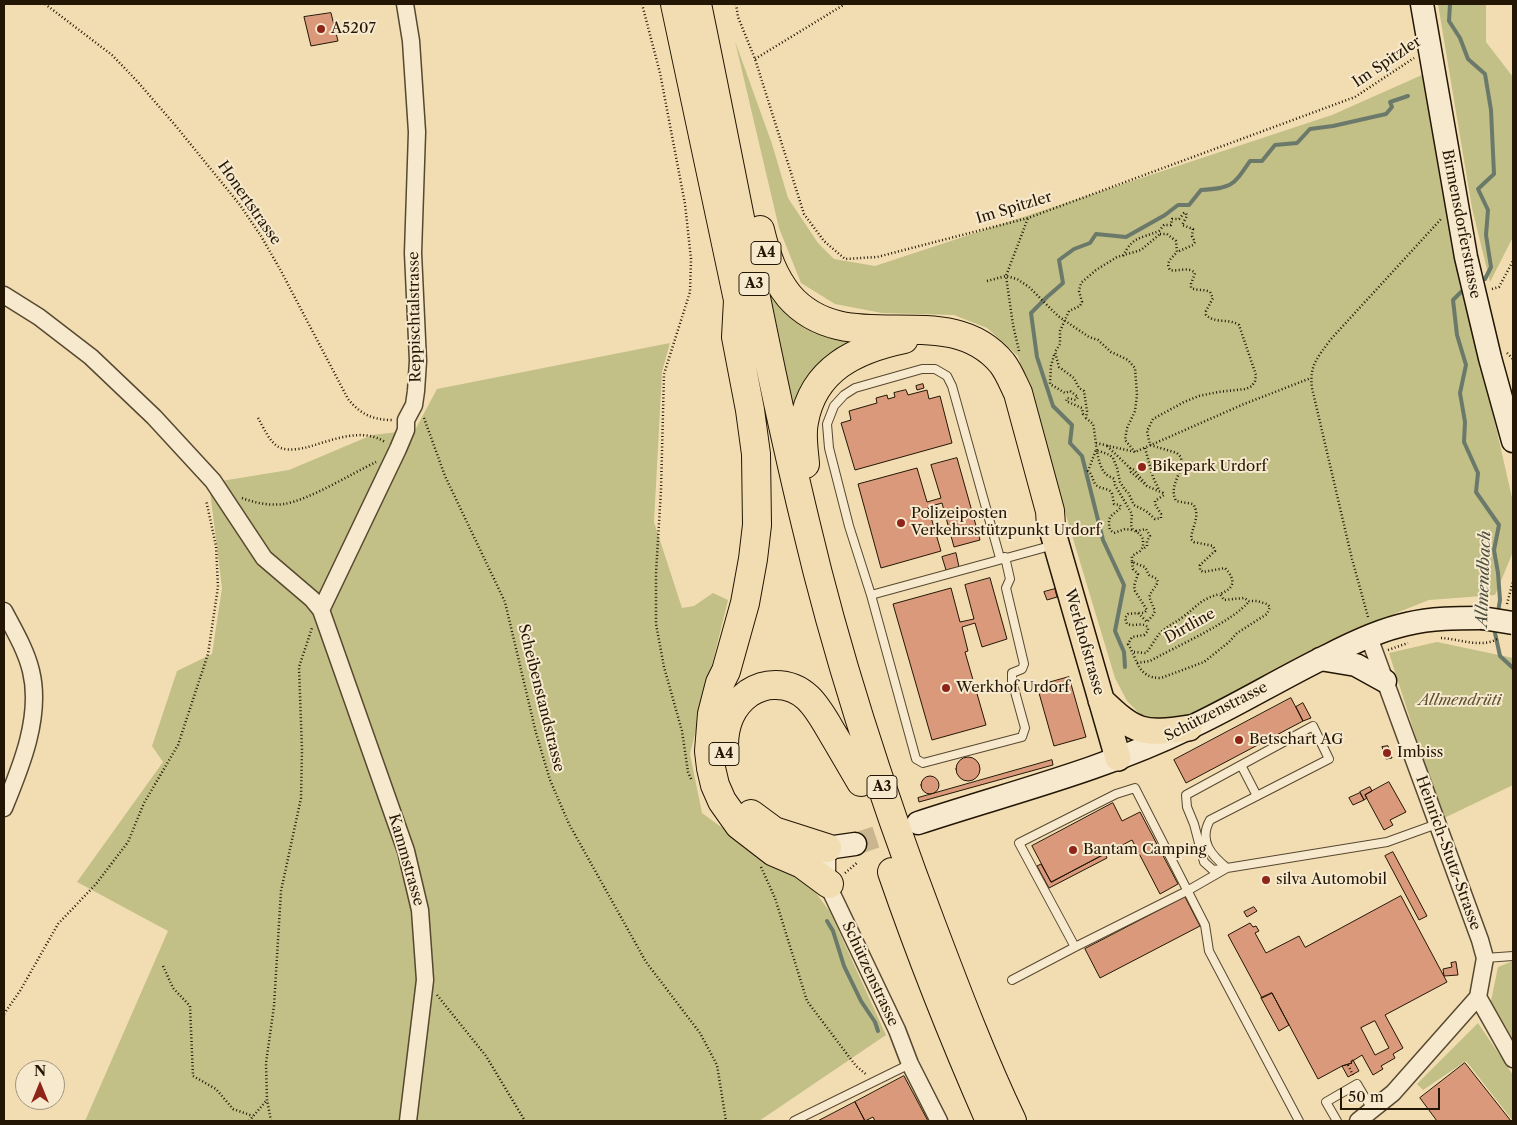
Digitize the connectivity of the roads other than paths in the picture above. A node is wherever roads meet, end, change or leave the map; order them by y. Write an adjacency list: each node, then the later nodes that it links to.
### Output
1 (405, 4): 14 (street, Reppischtalstrasse)
2 (675, 4): 7 (highway, A3)
3 (697, 4): 5 (highway, A3)
4 (1422, 4): 9 (main road, Birmensdorferstrasse)
5 (722, 123): 8 (highway, A4); 12 (highway, A3)
6 (4, 295): 14 (street)
7 (738, 300): 24 (highway, A3); 31 (highway, A4)
8 (873, 338): 10 (highway); 12 (highway)
9 (1513, 441)
10 (1054, 535): 11 (lane); 20 (main road, Werkhofstrasse)
11 (1002, 558): 13 (lane); 13 (lane); 13 (lane)
12 (824, 595): 47 (highway, A3)
13 (871, 595)
14 (321, 610): 43 (street, Kammstrasse)
15 (4, 611): 26 (street)
16 (1509, 628): 17 (main road, Schützenstrasse, bridge)
17 (1377, 640): 18 (main road, Schützenstrasse); 19 (street, Heinrich-Stutz-Strasse)
18 (1320, 659): 19 (main road); 21 (main road, Schützenstrasse)
19 (1385, 681): 28 (street, Heinrich-Stutz-Strasse)
20 (1100, 700): 21 (main road); 22 (main road, Werkhofstrasse)
21 (1191, 731): 22 (main road, Schützenstrasse)
22 (1118, 758): 27 (main road, Schützenstrasse)
23 (1241, 765): 25 (lane); 25 (lane); 32 (lane)
24 (861, 782): 30 (highway, A4); 46 (highway, A3)
25 (1257, 796): 32 (lane)
26 (4, 808)
27 (918, 823)
28 (1437, 824): 32 (lane); 37 (street, Heinrich-Stutz-Strasse)
29 (855, 844): 30 (main road)
30 (826, 848): 31 (highway, A4); 33 (street, Schützenstrasse)
31 (759, 853): 33 (highway, A4)
32 (1227, 868): 34 (lane)
33 (829, 884): 41 (street, Schützenstrasse)
34 (1187, 891): 35 (lane); 35 (lane); 48 (lane)
35 (1075, 947): 38 (lane)
36 (1513, 956): 37 (lane)
37 (1485, 958): 39 (street, Heinrich-Stutz-Strasse)
38 (1012, 980)
39 (1478, 997): 40 (street); 42 (street)
40 (1513, 1059)
41 (910, 1064): 44 (lane); 45 (street, Schützenstrasse)
42 (1373, 1110): 49 (lane); 50 (street)
43 (408, 1121)
44 (794, 1121)
45 (939, 1121)
46 (990, 1121)
47 (1012, 1121)
48 (1299, 1121)
49 (1338, 1121)
50 (1358, 1121)

